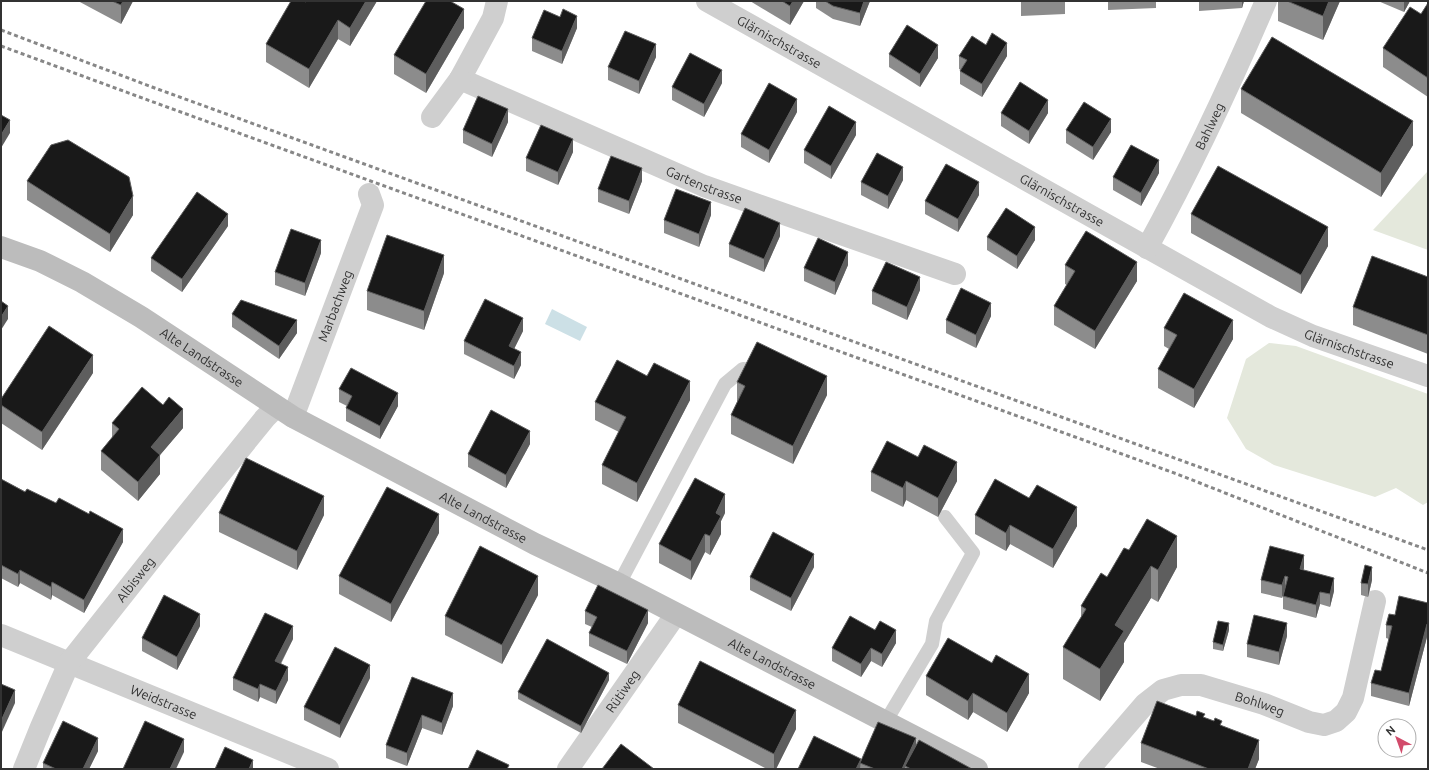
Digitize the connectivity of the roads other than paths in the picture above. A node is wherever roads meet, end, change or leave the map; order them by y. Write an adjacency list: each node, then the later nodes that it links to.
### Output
1 (497, 1): 4 (street)
2 (707, 1): 8 (street, Glärnischstrasse)
3 (1266, 1): 8 (street, Bahlweg)
4 (460, 79): 5 (street); 9 (street, Gartenstrasse)
5 (432, 117)
6 (369, 194): 12 (street, Marbachweg)
7 (1, 247): 12 (main road, Alte Landstrasse)
8 (1147, 248): 11 (street, Glärnischstrasse)
9 (955, 274)
10 (752, 370): 14 (lane)
11 (1428, 376)
12 (284, 412): 14 (main road, Alte Landstrasse); 18 (street, Albisweg)
13 (945, 517): 19 (lane)
14 (619, 584): 16 (main road, Alte Landstrasse)
15 (1375, 601): 24 (street, Bohlweg)
16 (676, 614): 19 (main road, Alte Landstrasse); 22 (street, Rütiweg)
17 (1, 635): 18 (street, Weidstrasse)
18 (70, 663): 20 (street, Albisweg); 21 (street, Weidstrasse)
19 (886, 721): 23 (main road, Alte Landstrasse)
20 (24, 769)
21 (328, 769)
22 (568, 769)
23 (977, 769)
24 (1089, 769)

